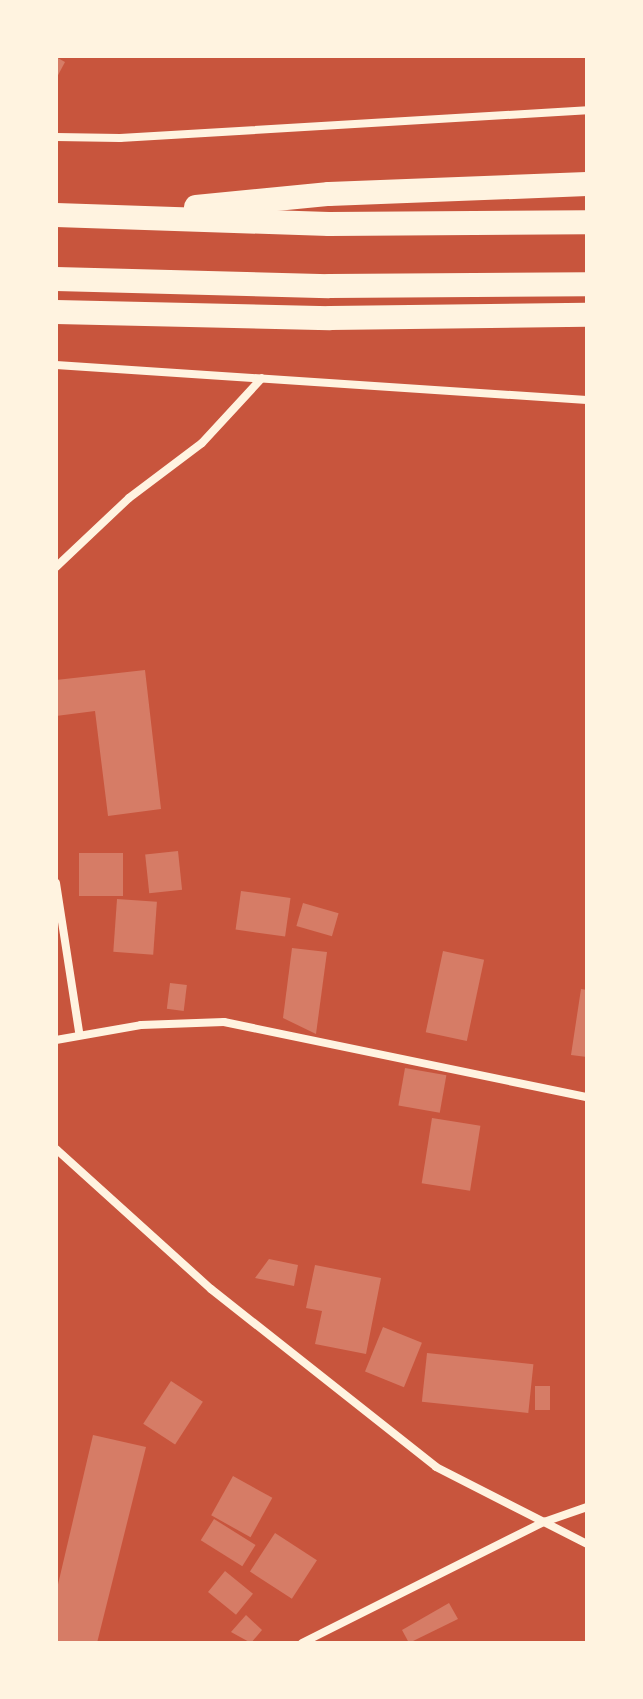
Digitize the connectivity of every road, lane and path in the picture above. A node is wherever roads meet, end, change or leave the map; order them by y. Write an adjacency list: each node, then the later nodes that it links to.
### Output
1 (587, 110): 2 (street)
2 (56, 137)
3 (587, 184): 5 (highway)
4 (56, 215): 5 (highway)
5 (94, 218): 6 (highway)
6 (587, 222)
7 (56, 279): 8 (highway)
8 (587, 284)
9 (56, 312): 10 (highway)
10 (587, 315)
11 (56, 365): 12 (street)
12 (262, 378): 13 (street); 14 (street)
13 (587, 400)
14 (56, 567)
15 (56, 883): 16 (street)
16 (79, 1032): 17 (street); 18 (street)
17 (56, 1040)
18 (587, 1097)
19 (56, 1149): 21 (street)
20 (587, 1507): 21 (street)
21 (544, 1522): 22 (street); 23 (street)
22 (587, 1544)
23 (302, 1643)

